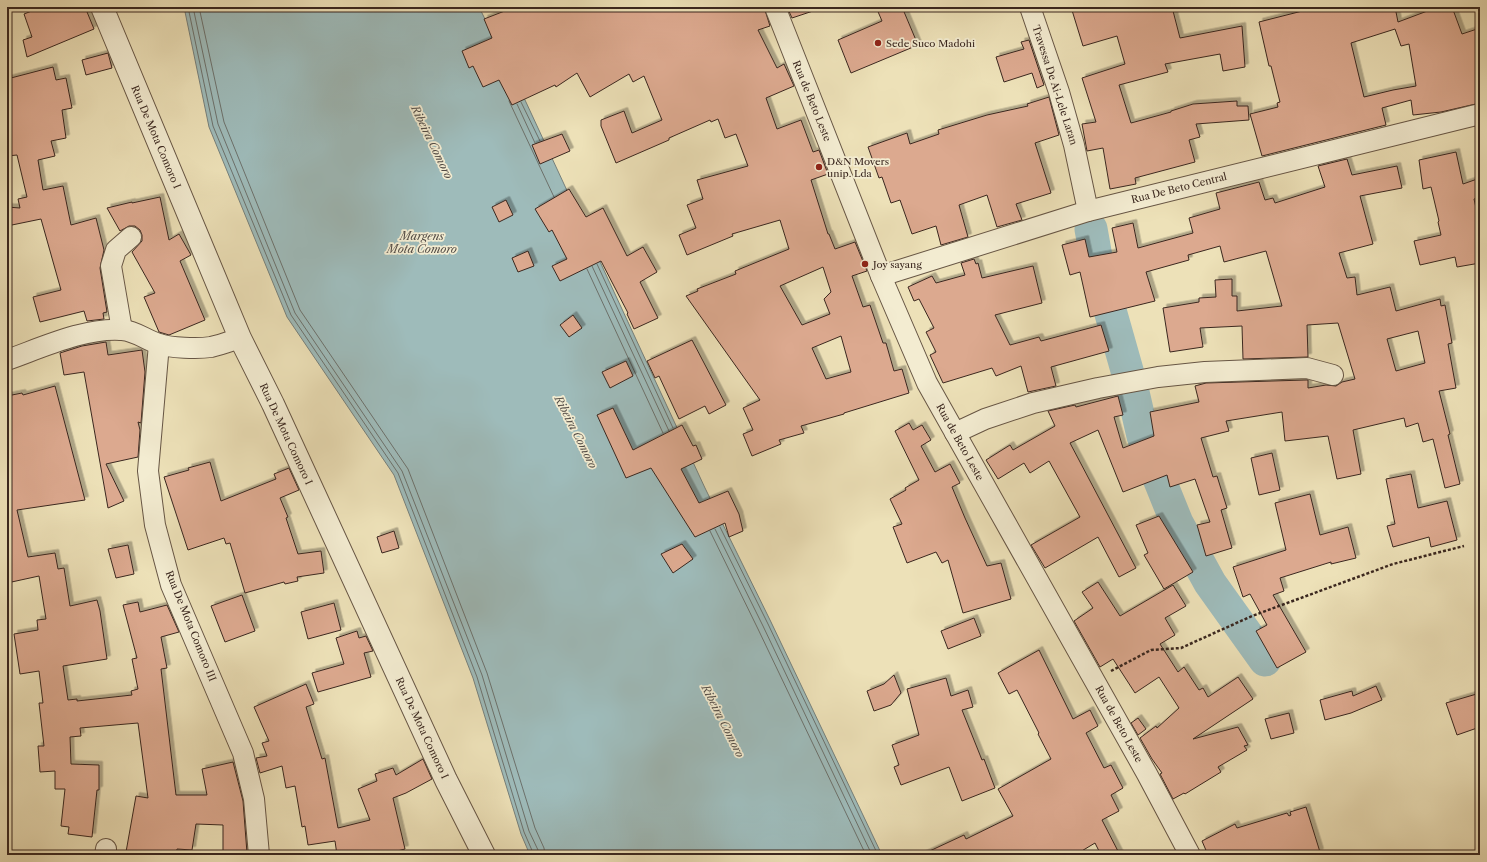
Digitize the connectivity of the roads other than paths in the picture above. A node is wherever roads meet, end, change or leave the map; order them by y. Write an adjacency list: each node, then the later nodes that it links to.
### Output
1 (102, 7): 9 (street, Rua De Mota Comoro I)
2 (775, 7): 7 (street, Rua de Beto Leste)
3 (1030, 7): 5 (street, Travessa De Ai-Lele Laran)
4 (1480, 114): 5 (street, Rua De Beto Central)
5 (1088, 211): 7 (street, Rua De Beto Central)
6 (131, 236): 8 (street)
7 (881, 276): 13 (street, Rua de Beto Leste)
8 (122, 330): 10 (street); 11 (street)
9 (240, 338): 10 (street); 15 (street, Rua De Mota Comoro I)
10 (159, 344): 14 (street, Rua De Mota Comoro III)
11 (7, 360)
12 (1333, 375): 13 (street)
13 (955, 433): 16 (street, Rua de Beto Leste)
14 (260, 855)
15 (484, 855)
16 (1190, 855)

